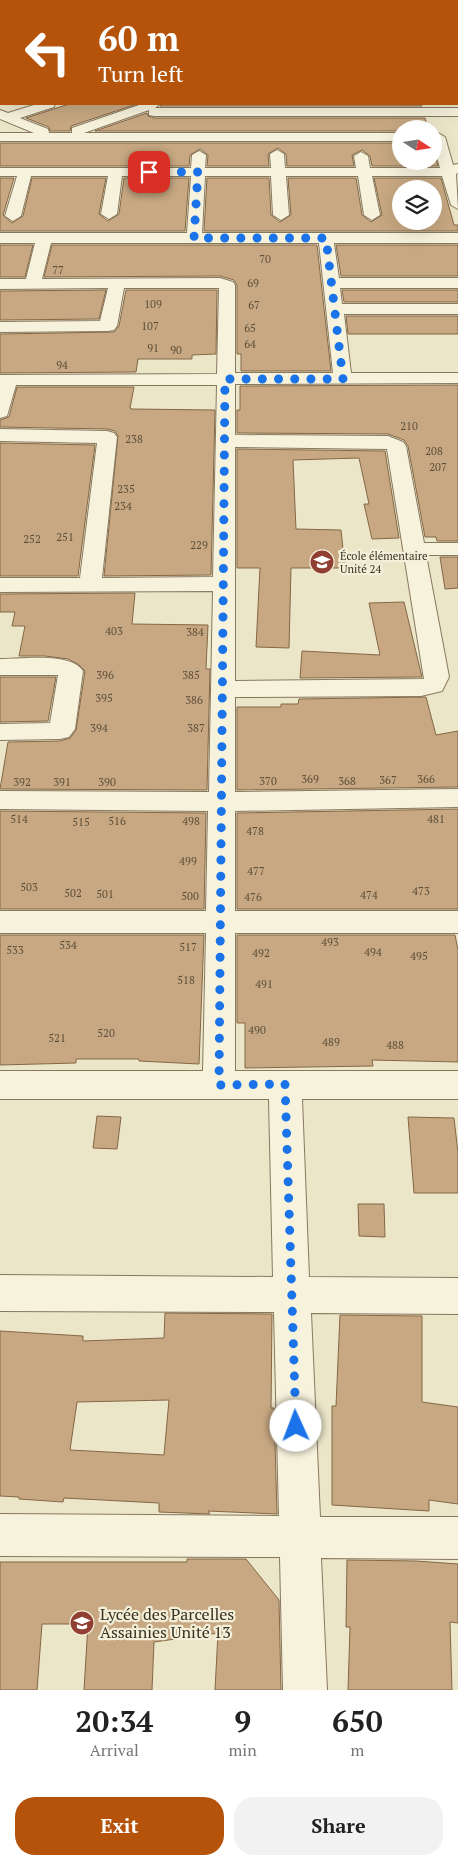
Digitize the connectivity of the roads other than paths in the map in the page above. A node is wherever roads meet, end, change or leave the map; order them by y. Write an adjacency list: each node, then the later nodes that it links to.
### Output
1 (45, 105): 5 (street)
2 (154, 107): 3 (street); 7 (street); 8 (street)
3 (323, 108): 4 (street); 10 (street)
4 (458, 112)
5 (4, 116): 7 (street)
6 (0, 137): 7 (street)
7 (57, 137): 8 (street)
8 (151, 137): 9 (street)
9 (200, 137): 10 (street); 19 (street)
10 (327, 137): 11 (street)
11 (392, 137)
12 (442, 140): 15 (street)
13 (277, 152): 20 (street)
14 (360, 154): 21 (street)
15 (453, 170): 21 (street); 22 (street)
16 (0, 172): 17 (street)
17 (25, 172): 18 (street); 26 (street)
18 (116, 172): 19 (street); 23 (street)
19 (198, 172): 20 (street); 29 (street)
20 (278, 172): 21 (street); 24 (street)
21 (364, 172): 25 (street)
22 (458, 205)
23 (109, 214)
24 (281, 215)
25 (372, 215)
26 (13, 216)
27 (0, 238): 28 (street)
28 (44, 238): 29 (street); 32 (street)
29 (194, 238): 30 (street)
30 (326, 238): 31 (street); 34 (street)
31 (458, 238)
32 (33, 283): 33 (street); 36 (street)
33 (117, 283): 39 (street); 41 (street)
34 (331, 283): 35 (street); 37 (street)
35 (458, 283)
36 (0, 284)
37 (334, 309): 38 (street); 42 (street)
38 (458, 309)
39 (0, 327)
40 (458, 378): 42 (street)
41 (225, 379): 42 (street); 43 (street); 46 (street)
42 (343, 379)
43 (4, 380): 44 (street)
44 (0, 412)
45 (0, 435): 49 (street)
46 (225, 441): 47 (street); 50 (street)
47 (414, 549): 48 (street); 53 (street)
48 (458, 549)
49 (90, 584): 50 (street); 51 (street)
50 (223, 584): 53 (street)
51 (0, 585)
52 (0, 667): 54 (street)
53 (222, 689): 57 (street)
54 (0, 732)
55 (458, 798): 57 (street)
56 (0, 800): 57 (street)
57 (222, 802): 59 (street)
58 (0, 922): 59 (street)
59 (220, 922): 60 (street); 64 (street)
60 (458, 922)
61 (285, 1084): 62 (street); 64 (street); 66 (street)
62 (458, 1084)
63 (0, 1085): 64 (street)
64 (219, 1085)
65 (0, 1293): 66 (street)
66 (292, 1295): 67 (street); 69 (street)
67 (458, 1296)
68 (0, 1536): 69 (street)
69 (300, 1537): 70 (street); 71 (street)
70 (458, 1538)
71 (305, 1690)

